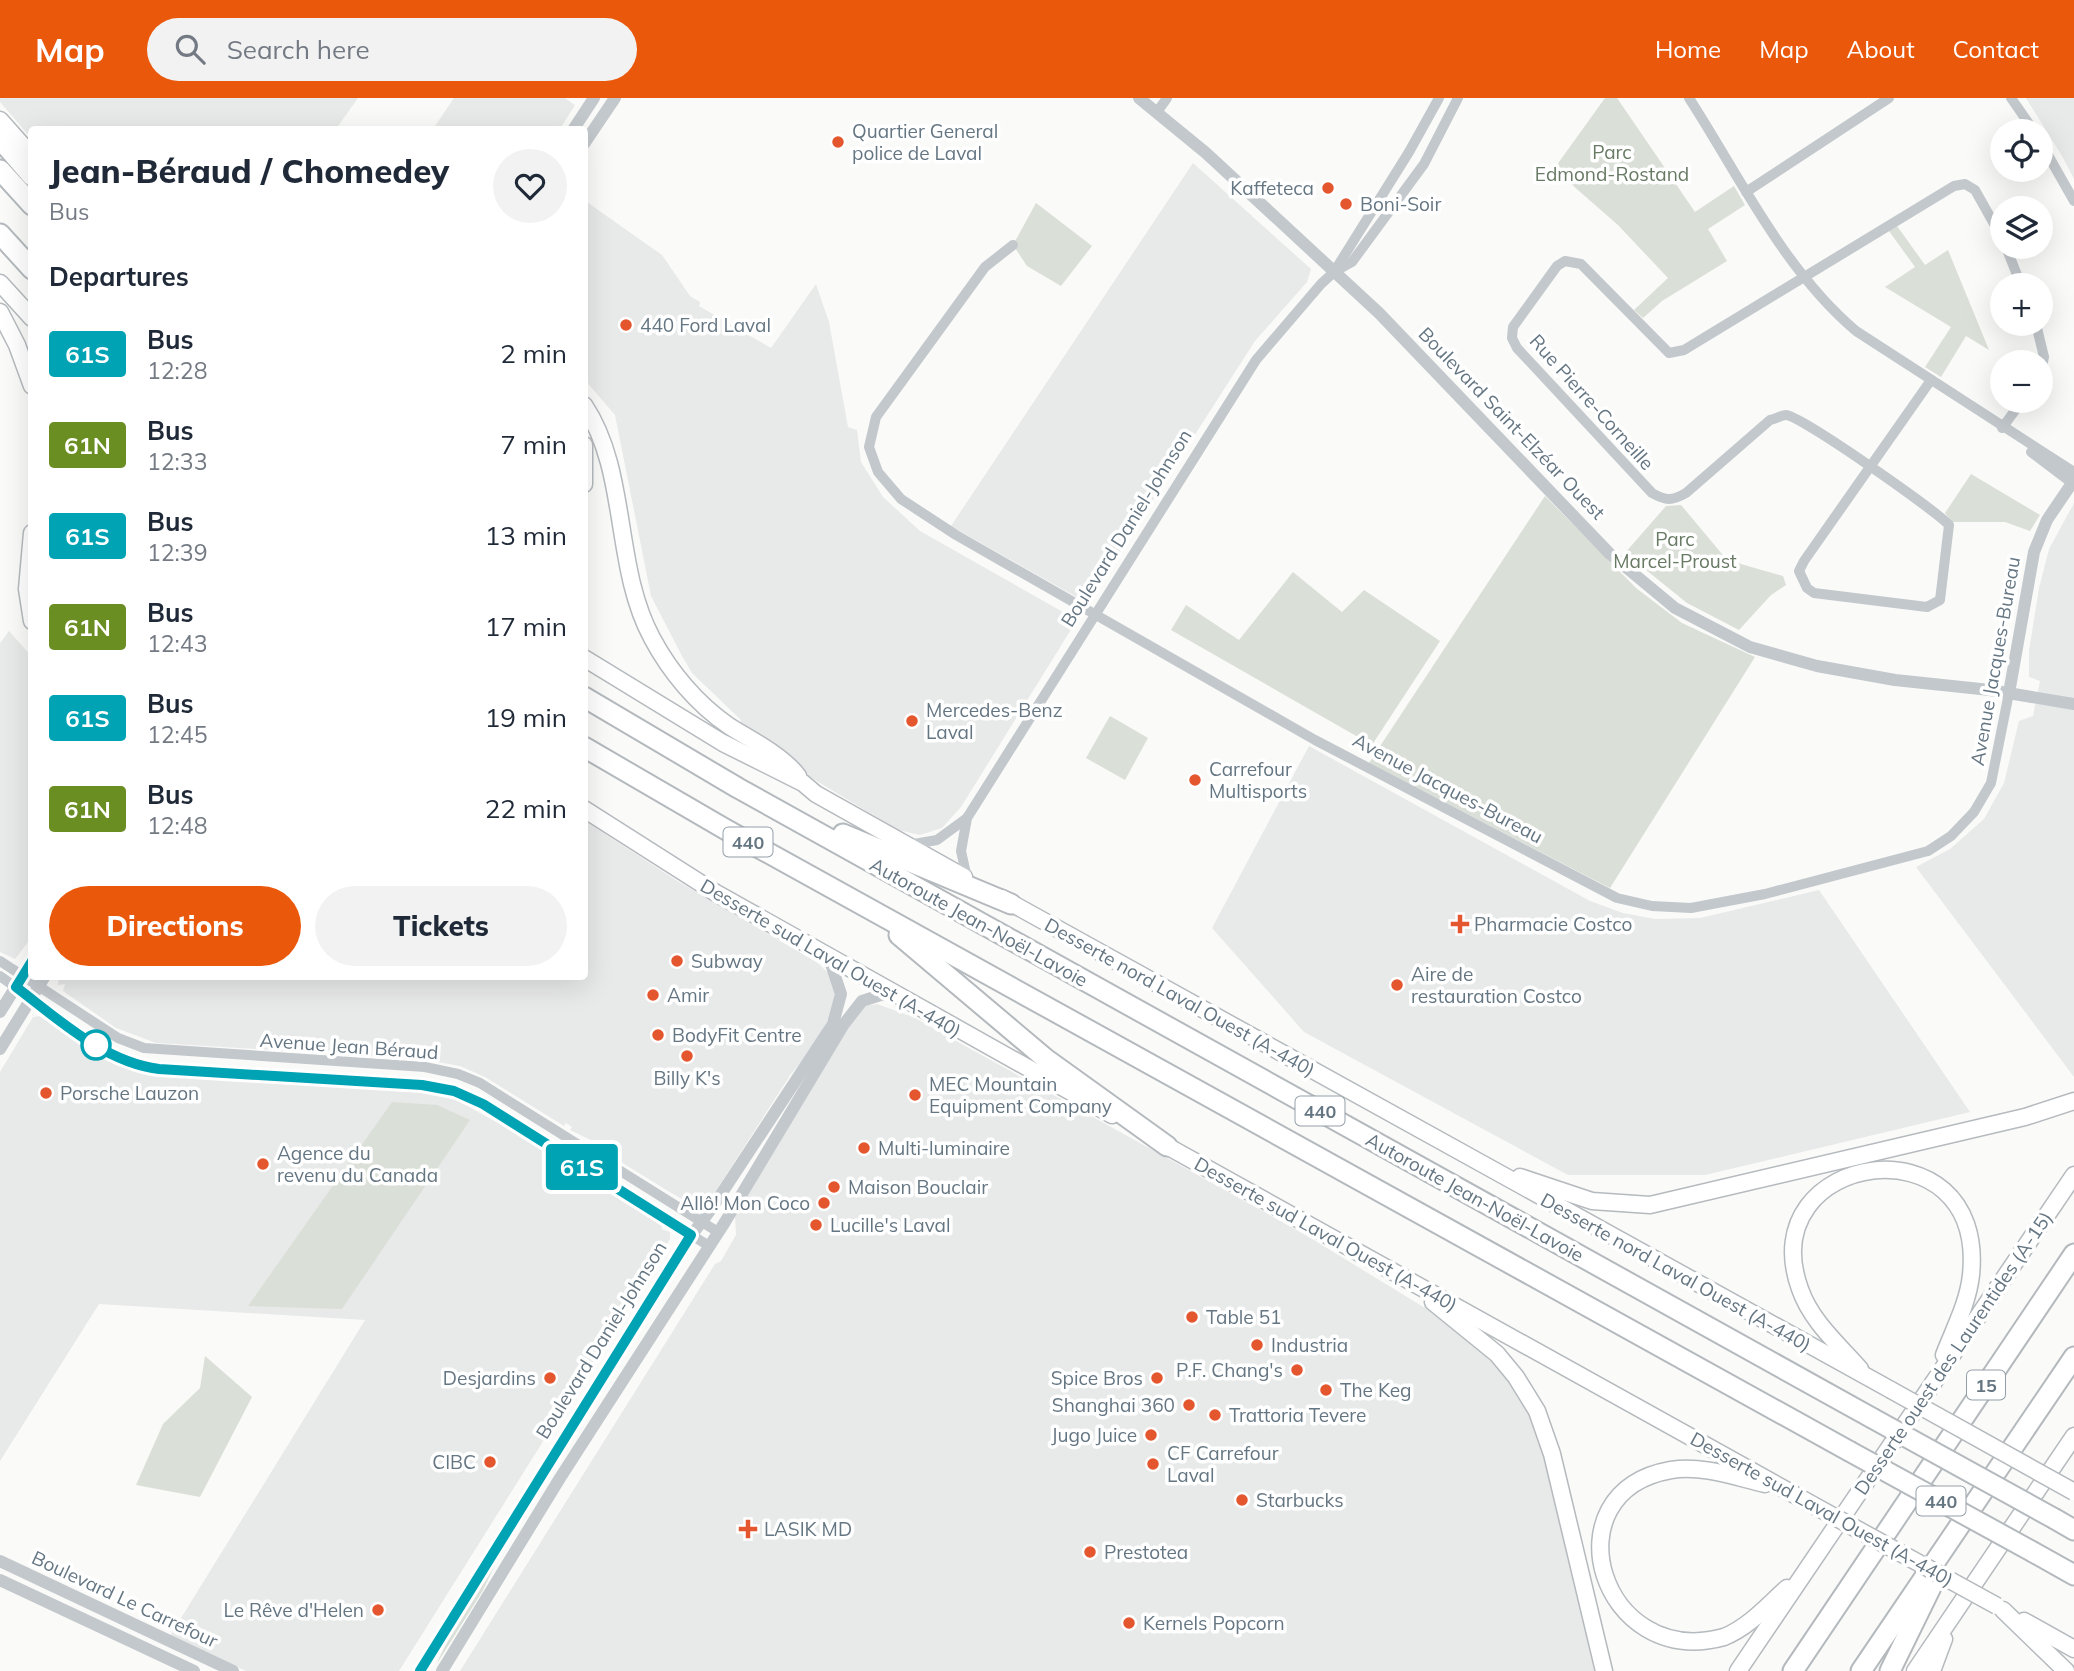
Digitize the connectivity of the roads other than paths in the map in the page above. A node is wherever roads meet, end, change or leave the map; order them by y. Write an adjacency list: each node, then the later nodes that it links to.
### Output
1 (594, 98): 13 (street)
2 (615, 98): 14 (street)
3 (1139, 98): 10 (street, Boulevard Saint-Elzéar Ouest)
4 (1167, 98): 10 (street)
5 (1439, 98): 27 (street, Boulevard Daniel-Johnson)
6 (1458, 98): 27 (street, Boulevard Daniel-Johnson)
7 (1889, 98): 20 (street)
8 (2011, 98): 11 (street)
9 (1693, 100): 20 (street)
10 (1157, 113): 27 (street, Boulevard Saint-Elzéar Ouest)
11 (2026, 119)
12 (0, 120): 16 (main road)
13 (576, 126)
14 (588, 138)
15 (0, 139): 19 (highway)
16 (28, 152)
17 (2053, 164): 22 (street)
18 (0, 170): 21 (highway)
19 (28, 171)
20 (1746, 192): 28 (street)
21 (28, 201)
22 (2074, 201)
23 (1990, 217): 28 (street, Rue Pierre-Corneille)
24 (0, 234): 26 (highway)
25 (1013, 245): 41 (street, Avenue Jacques-Bureau)
26 (28, 265)
27 (1334, 272): 41 (street, Boulevard Daniel-Johnson); 43 (street, Boulevard Saint-Elzéar Ouest)
28 (1805, 278): 33 (street); 37 (street, Rue Pierre-Corneille)
29 (0, 283): 31 (main road)
30 (0, 312): 32 (main road)
31 (28, 314)
32 (28, 375)
33 (1931, 380): 36 (street); 37 (street)
34 (588, 413): 47 (main road)
35 (2013, 413): 36 (street)
36 (2002, 428): 38 (street)
37 (1869, 467): 37 (street)
38 (2073, 478): 43 (street, Avenue Jacques-Bureau)
39 (28, 578): 40 (main road)
40 (28, 595)
41 (1094, 614): 43 (street, Avenue Jacques-Bureau); 50 (street, Boulevard Daniel-Johnson)
42 (588, 660): 47 (main road, Desserte nord Laval Ouest (A-440))
43 (2009, 693): 45 (street, Boulevard Saint-Elzéar Ouest)
44 (588, 699): 48 (highway, Autoroute Jean-Noël-Lavoie / 440)
45 (2074, 704)
46 (588, 749): 54 (highway, Autoroute Jean-Noël-Lavoie / 440)
47 (803, 783): 51 (main road, Desserte nord Laval Ouest (A-440))
48 (767, 804): 53 (highway); 81 (highway, Autoroute Jean-Noël-Lavoie / 440, bridge)
49 (588, 812): 55 (main road, Desserte sud Laval Ouest (A-440))
50 (967, 818): 51 (street, Boulevard Daniel-Johnson); 52 (street, Boulevard Daniel-Johnson)
51 (908, 845): 52 (main road, Desserte nord Laval Ouest (A-440))
52 (967, 878): 53 (main road, Desserte nord Laval Ouest (A-440))
53 (1011, 904): 67 (main road, Desserte nord Laval Ouest (A-440))
54 (864, 906): 66 (highway); 85 (highway, Autoroute Jean-Noël-Lavoie / 440, bridge)
55 (829, 958): 61 (main road, Desserte sud Laval Ouest (A-440)); 69 (street, Boulevard Daniel-Johnson)
56 (0, 961): 59 (street, Avenue Jean Béraud)
57 (28, 967): 59 (street)
58 (0, 975): 59 (street, Avenue Jean Béraud)
59 (19, 981): 60 (street, Avenue Jean Béraud); 62 (street, Avenue Jean Béraud); 63 (street)
60 (42, 981): 62 (street); 69 (street, Avenue Jean Béraud)
61 (890, 992): 66 (main road, Desserte sud Laval Ouest (A-440)); 70 (street, Boulevard Daniel-Johnson)
62 (31, 999): 64 (street); 71 (street, Avenue Jean Béraud)
63 (0, 1012)
64 (0, 1049)
65 (2074, 1101): 67 (main road)
66 (1167, 1146): 74 (main road, Desserte sud Laval Ouest (A-440))
67 (1484, 1165): 76 (main road, Desserte nord Laval Ouest (A-440))
68 (2074, 1175): 77 (main road, Desserte ouest des Laurentides (A-15))
69 (702, 1222): 70 (street, Avenue Jean Béraud); 71 (street, Boulevard Daniel-Johnson)
70 (718, 1232): 72 (street, Boulevard Daniel-Johnson)
71 (691, 1235): 72 (street, Avenue Jean Béraud); 92 (street, Boulevard Daniel-Johnson)
72 (709, 1245): 93 (street, Boulevard Daniel-Johnson)
73 (2074, 1254): 96 (highway, 15)
74 (1394, 1272): 79 (main road, Desserte sud Laval Ouest (A-440)); 94 (main road)
75 (2074, 1357): 82 (highway)
76 (1869, 1378): 77 (main road); 80 (main road, Desserte nord Laval Ouest (A-440), bridge)
77 (1932, 1384): 84 (main road, Desserte ouest des Laurentides (A-15))
78 (2074, 1436): 88 (main road)
79 (1786, 1490): 84 (main road); 87 (main road, Desserte sud Laval Ouest (A-440), bridge)
80 (2074, 1492)
81 (2074, 1530)
82 (1956, 1531): 97 (highway); 98 (highway)
83 (0, 1561): 91 (street, Boulevard Le Carrefour)
84 (1807, 1570): 95 (main road, Desserte ouest des Laurentides (A-15))
85 (2074, 1575)
86 (0, 1580): 90 (street, Boulevard Le Carrefour)
87 (2000, 1608): 89 (main road, Desserte sud Laval Ouest (A-440)); 101 (main road)
88 (1952, 1617): 99 (main road); 100 (main road)
89 (2074, 1649)
90 (194, 1671)
91 (233, 1671)
92 (420, 1671)
93 (442, 1671)
94 (1604, 1671)
95 (1738, 1671)
96 (1793, 1671)
97 (1861, 1671)
98 (1889, 1671)
99 (1915, 1671)
100 (1932, 1671)
101 (2066, 1671)

